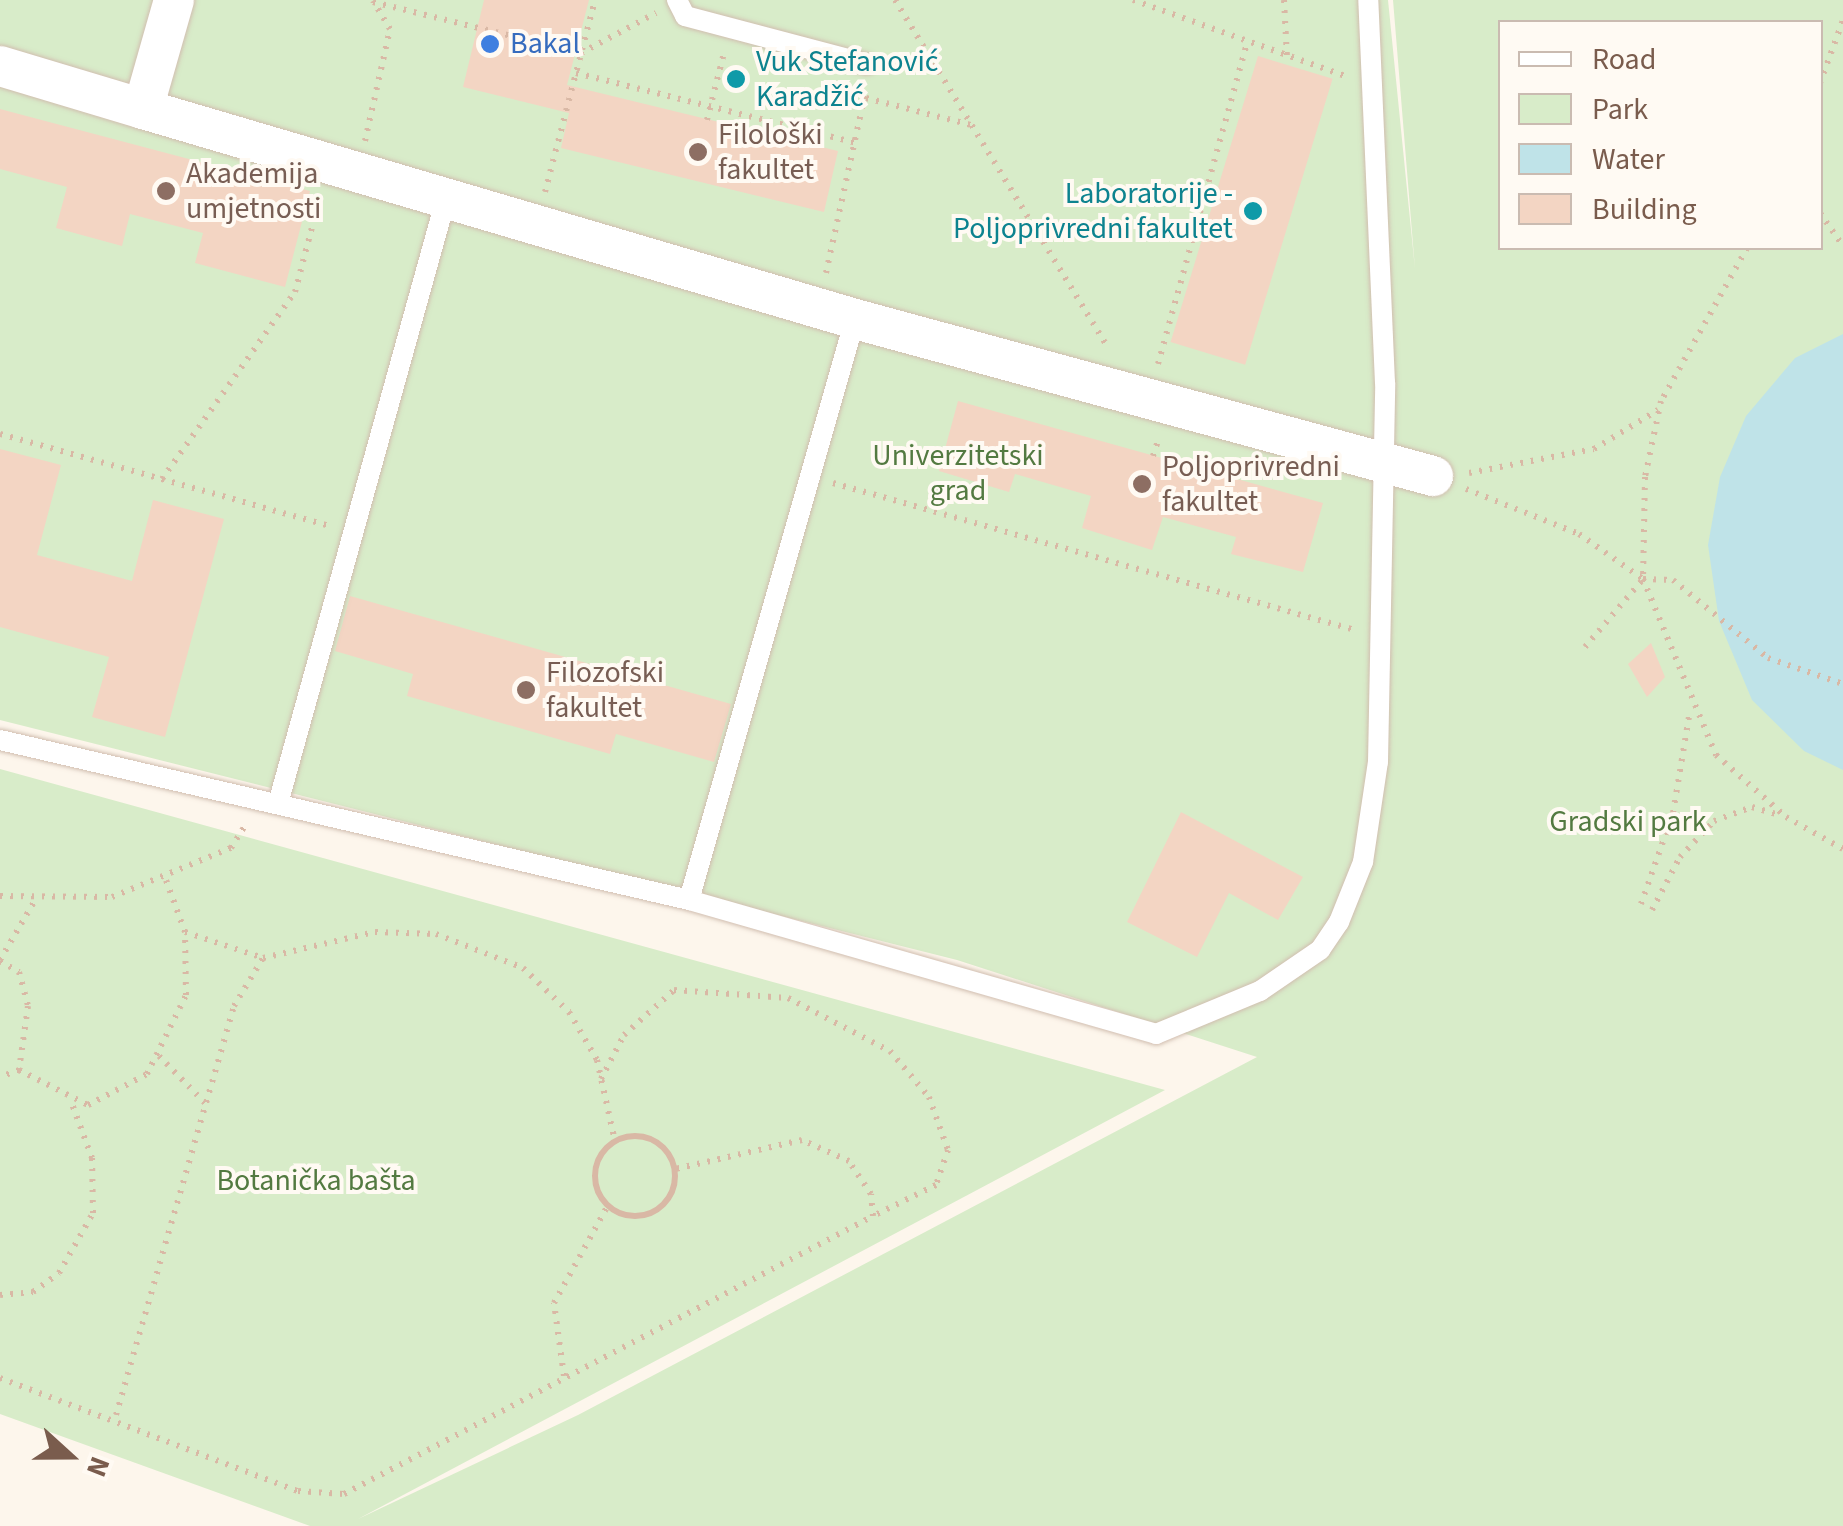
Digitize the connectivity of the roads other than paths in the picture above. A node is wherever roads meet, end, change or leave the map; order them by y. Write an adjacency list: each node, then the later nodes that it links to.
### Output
1 (174, 0): 6 (street)
2 (1368, 0): 9 (lane)
3 (676, 1): 4 (lane)
4 (866, 64)
5 (0, 66): 6 (street)
6 (142, 109): 7 (street)
7 (447, 195): 8 (street); 12 (lane)
8 (836, 314): 9 (street); 13 (lane)
9 (1383, 462): 10 (street); 13 (lane)
10 (1433, 476)
11 (0, 740): 12 (lane)
12 (270, 799): 13 (lane)
13 (690, 900)

